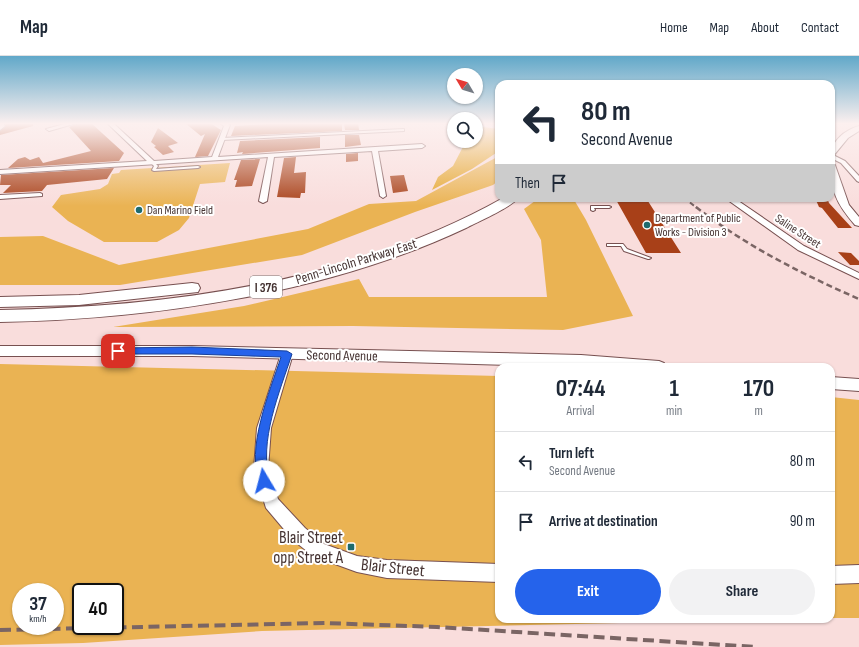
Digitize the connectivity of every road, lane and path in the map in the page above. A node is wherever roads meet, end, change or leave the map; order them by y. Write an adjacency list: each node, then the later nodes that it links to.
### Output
1 (140, 151): 8 (street)
2 (217, 151): 7 (street)
3 (352, 151): 5 (street)
4 (375, 151): 15 (street)
5 (271, 156): 7 (street); 17 (street)
6 (835, 158): 12 (street)
7 (214, 159): 8 (street)
8 (153, 163): 9 (lane); 10 (street)
9 (198, 167)
10 (0, 172)
11 (835, 178): 22 (main road)
12 (859, 180)
13 (495, 194): 26 (highway, Penn-Lincoln Parkway East / I 376)
14 (40, 195): 16 (street)
15 (383, 196)
16 (0, 198)
17 (263, 201)
18 (504, 202): 26 (highway, Penn-Lincoln Parkway East / I 376)
19 (735, 202): 25 (street, Saline Street)
20 (609, 207): 21 (lane)
21 (593, 210)
22 (859, 223)
23 (608, 245): 24 (lane)
24 (650, 258)
25 (859, 276)
26 (2, 313)
27 (0, 351): 28 (main road, Second Avenue)
28 (287, 354): 29 (main road, Second Avenue); 32 (street, Blair Street)
29 (597, 363)
30 (835, 383): 31 (main road)
31 (859, 385)
32 (495, 573)
33 (859, 574): 34 (street)
34 (835, 575)

